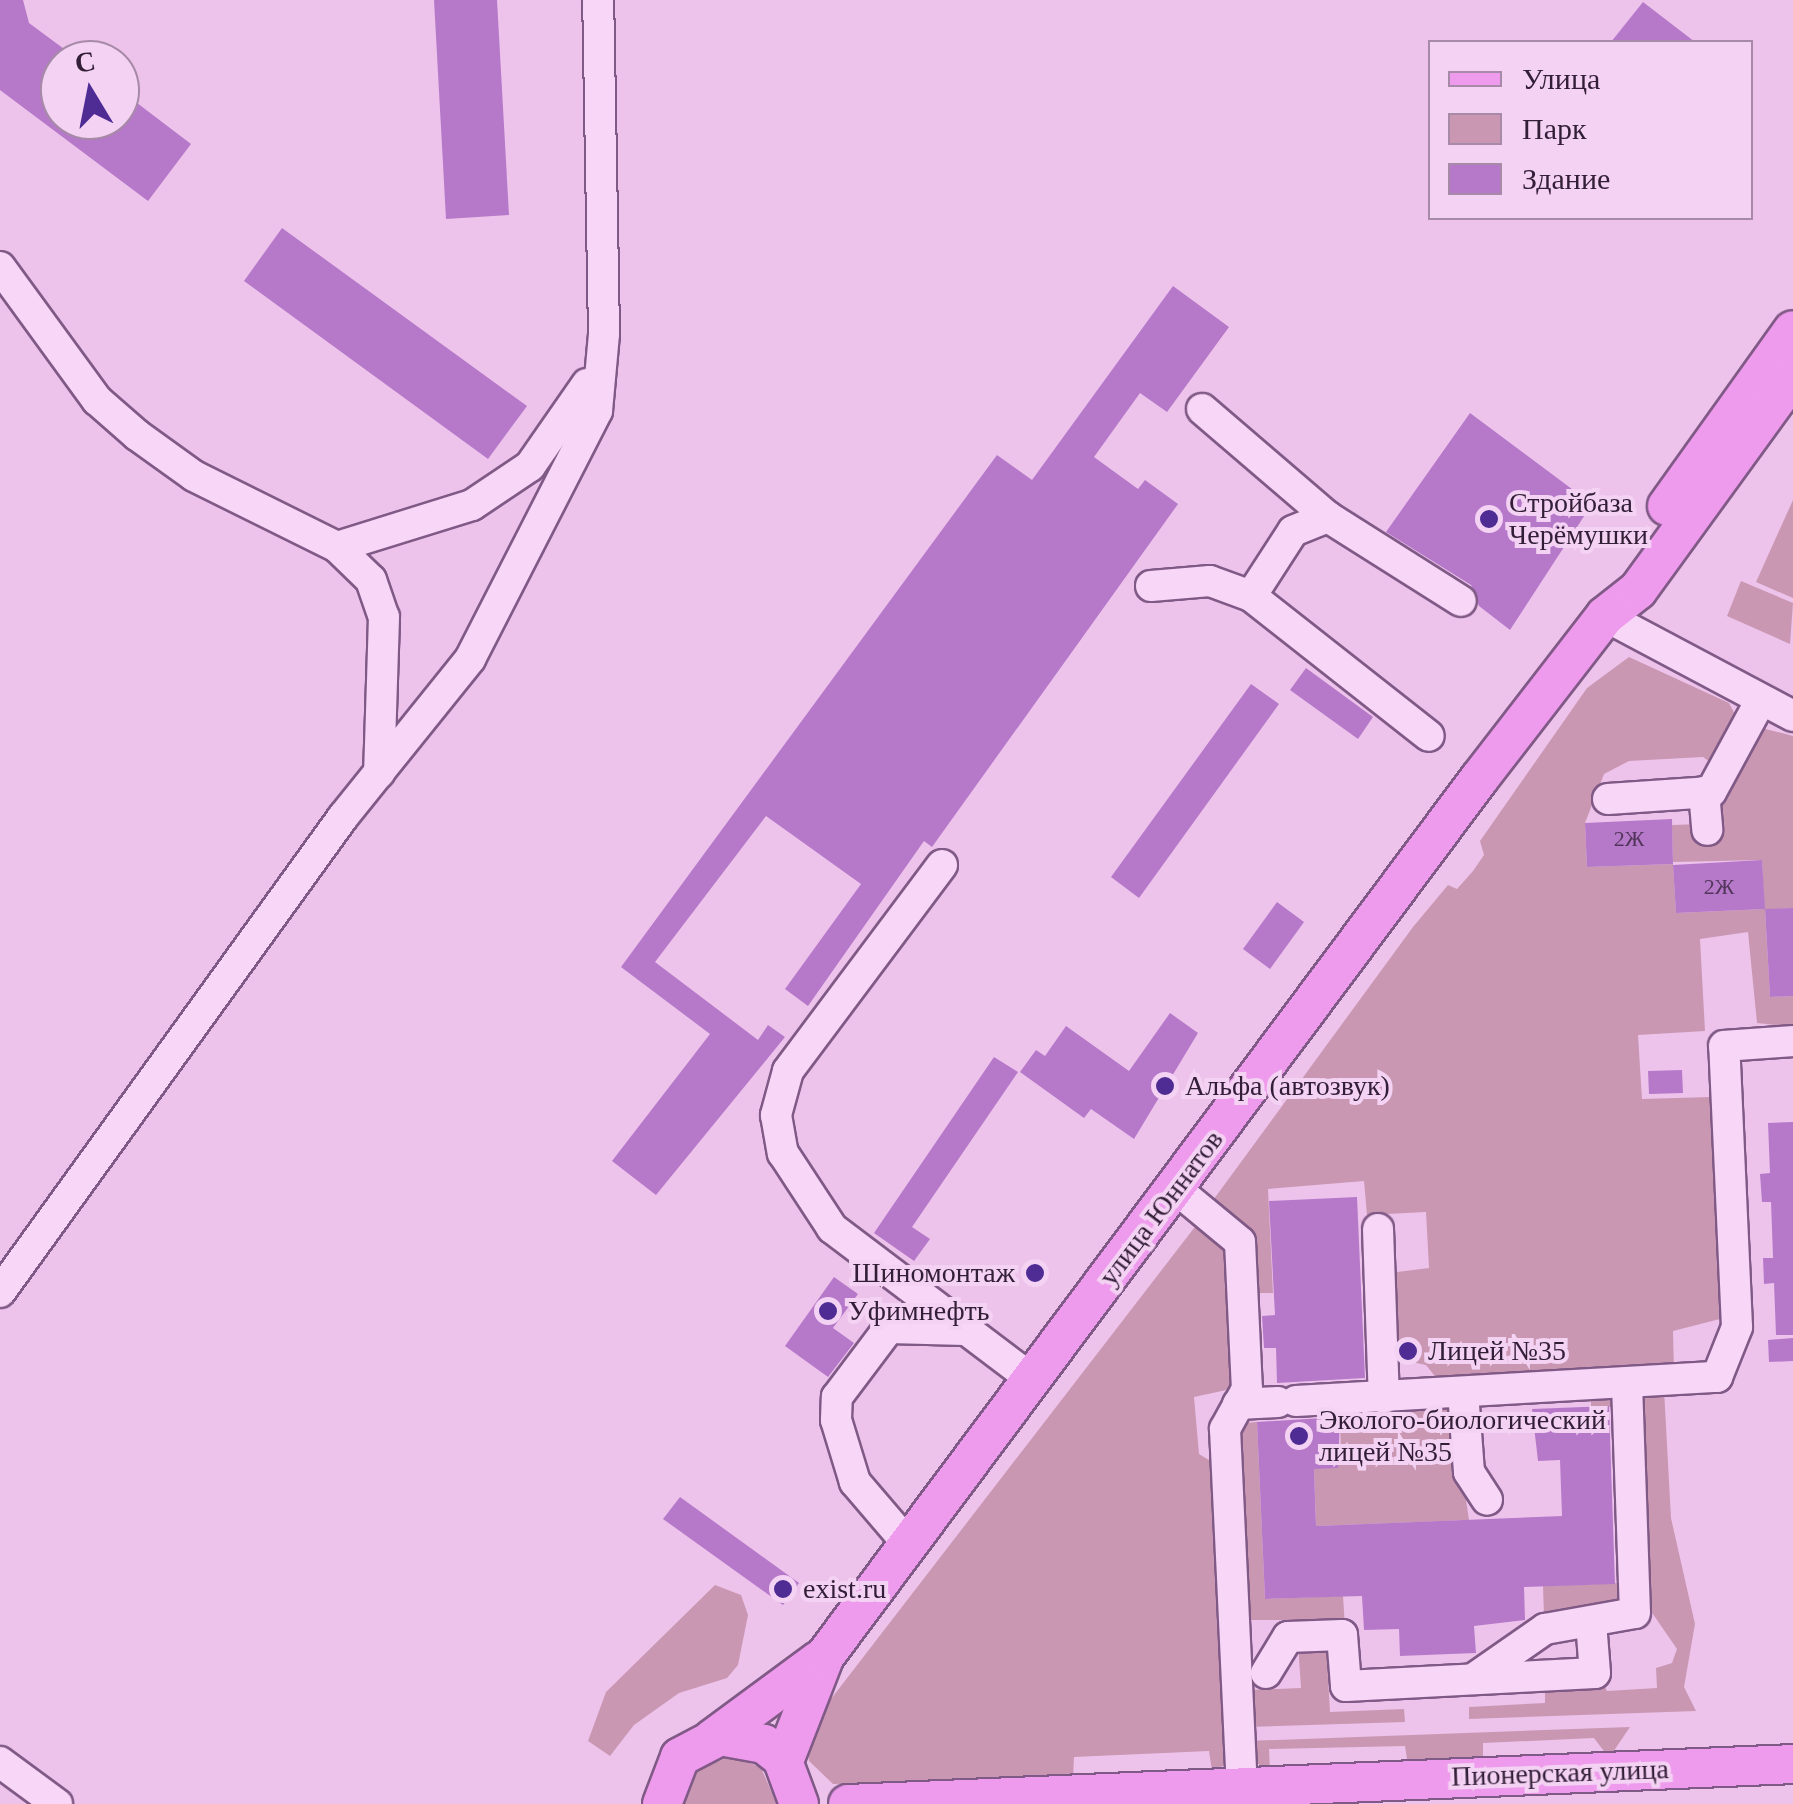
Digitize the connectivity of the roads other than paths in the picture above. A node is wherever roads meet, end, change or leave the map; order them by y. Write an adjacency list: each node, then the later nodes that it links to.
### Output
1 (598, 0): 3 (street)
2 (0, 267): 8 (street)
3 (604, 330): 8 (street); 16 (street)
4 (1793, 330): 12 (main road, улица Юннатов)
5 (1793, 377): 12 (main road, улица Юннатов)
6 (1202, 409): 7 (street)
7 (1328, 517): 10 (street); 11 (street)
8 (337, 546): 16 (street)
9 (1152, 586): 10 (street)
10 (1252, 596): 15 (street)
11 (1461, 601)
12 (1604, 616): 13 (street); 22 (main road, улица Юннатов)
13 (1761, 700): 14 (street); 17 (street)
14 (1793, 716)
15 (1429, 736)
16 (379, 773): 24 (street)
17 (1704, 792): 18 (street); 19 (street)
18 (1608, 799)
19 (1707, 830)
20 (942, 865): 25 (street)
21 (1793, 1041): 27 (street)
22 (1176, 1189): 26 (main road, улица Юннатов); 30 (street)
23 (1378, 1229): 29 (street)
24 (0, 1292)
25 (968, 1331): 26 (street); 32 (street)
26 (1032, 1379): 32 (main road, улица Юннатов)
27 (1627, 1382): 28 (street); 33 (street)
28 (1463, 1392): 29 (street); 31 (street)
29 (1384, 1398): 30 (street)
30 (1238, 1404): 41 (street)
31 (1487, 1500)
32 (908, 1544): 34 (main road, улица Юннатов)
33 (1591, 1622): 36 (street); 36 (street)
34 (825, 1656): 37 (main road, улица Юннатов); 40 (main road, улица Юннатов)
35 (1266, 1673): 36 (street)
36 (1473, 1679)
37 (712, 1739): 40 (main road, Пионерская улица); 44 (main road, улица Юннатов)
38 (1793, 1764): 42 (main road, Пионерская улица)
39 (2, 1769): 45 (street)
40 (792, 1781): 46 (main road, Пионерская улица)
41 (1242, 1787): 42 (main road, Пионерская улица); 43 (main road, Пионерская улица)
42 (1362, 1793)
43 (1195, 1796): 46 (main road, Пионерская улица)
44 (660, 1802)
45 (57, 1804)
46 (845, 1804)

